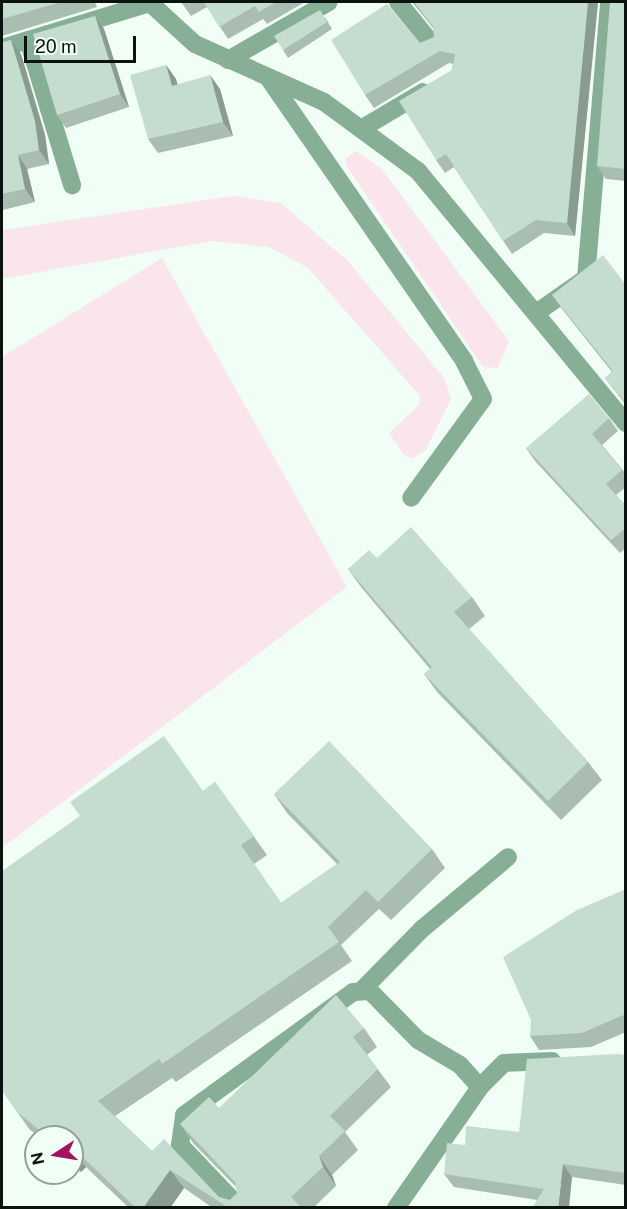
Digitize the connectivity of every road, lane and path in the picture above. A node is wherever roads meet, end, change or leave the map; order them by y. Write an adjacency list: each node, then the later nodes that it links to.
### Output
1 (149, 2): 5 (street); 8 (street)
2 (329, 2): 8 (street)
3 (398, 2): 6 (street)
4 (609, 2): 13 (street)
5 (28, 40): 7 (street); 12 (street)
6 (433, 45)
7 (2, 48)
8 (228, 60): 9 (street)
9 (268, 78): 11 (street); 15 (street)
10 (436, 84): 11 (street)
11 (361, 129): 13 (street)
12 (72, 185)
13 (536, 314): 14 (street)
14 (626, 423)
15 (411, 498)
16 (508, 857): 17 (street)
17 (361, 992): 19 (street); 20 (street)
18 (572, 1060): 19 (street)
19 (480, 1087): 21 (street)
20 (240, 1208)
21 (396, 1208)

